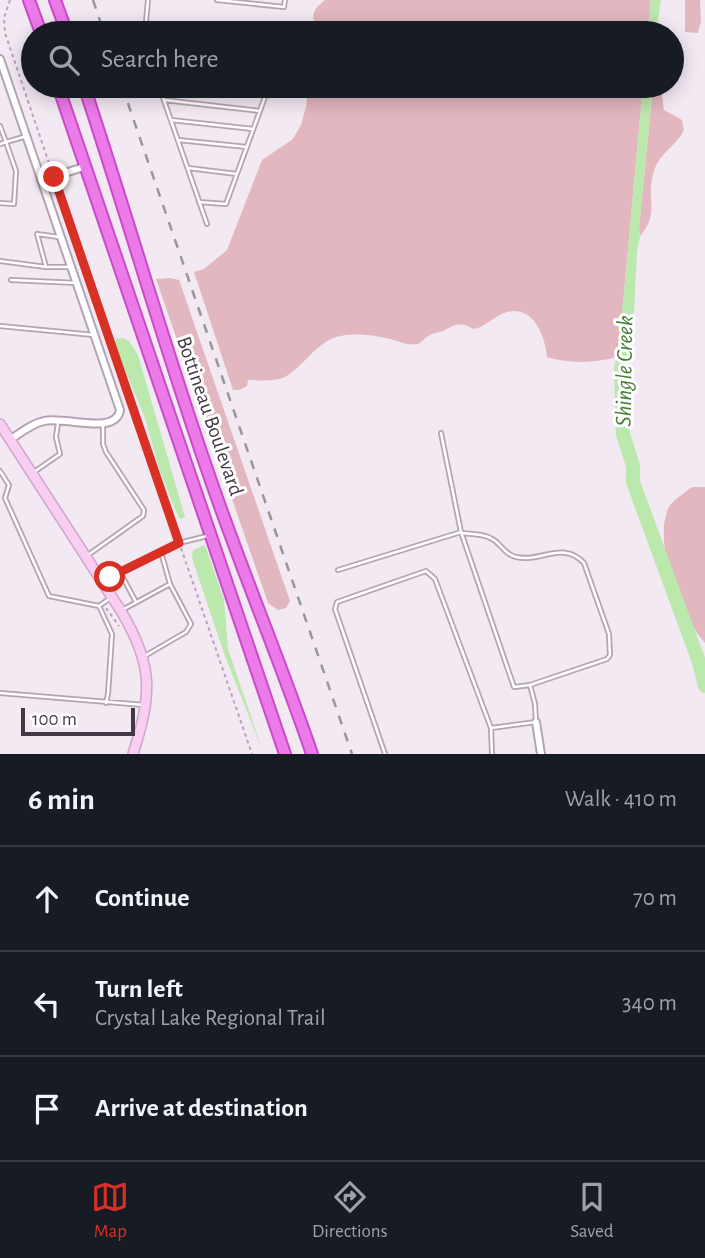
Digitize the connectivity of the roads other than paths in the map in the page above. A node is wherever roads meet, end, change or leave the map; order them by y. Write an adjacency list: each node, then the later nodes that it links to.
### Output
1 (29, 0): 6 (highway)
2 (58, 0): 7 (highway)
3 (148, 0): 8 (lane)
4 (217, 0): 5 (lane)
5 (285, 0)
6 (37, 21)
7 (63, 21)
8 (146, 21)
9 (0, 59): 18 (street)
10 (62, 98): 23 (highway, Bottineau Boulevard)
11 (88, 98): 66 (highway, Bottineau Boulevard)
12 (264, 98): 14 (lane)
13 (164, 100): 14 (lane); 15 (lane)
14 (260, 111): 17 (lane)
15 (171, 120): 17 (lane); 19 (lane)
16 (0, 126): 20 (lane)
17 (253, 129): 22 (lane)
18 (27, 136): 20 (lane); 26 (street)
19 (178, 140): 22 (lane); 24 (lane)
20 (6, 142): 21 (lane); 28 (lane)
21 (0, 144)
22 (247, 147): 25 (lane)
23 (84, 167): 26 (street); 46 (highway, Bottineau Boulevard)
24 (188, 168): 25 (lane); 27 (lane)
25 (237, 174): 27 (lane)
26 (42, 180): 30 (street)
27 (199, 202): 29 (lane)
28 (0, 203)
29 (207, 224)
30 (61, 237): 32 (lane); 33 (street)
31 (0, 261): 32 (lane)
32 (46, 267): 33 (lane)
33 (71, 267): 35 (street)
34 (10, 280): 35 (lane)
35 (77, 283): 37 (street)
36 (0, 326): 37 (lane)
37 (94, 335): 40 (street)
38 (58, 420): 40 (street); 42 (street); 44 (lane)
39 (0, 424): 42 (street)
40 (103, 424): 48 (lane)
41 (441, 433): 45 (lane)
42 (10, 440): 44 (street)
43 (0, 471): 55 (lane)
44 (32, 473): 48 (street)
45 (462, 533): 49 (lane); 58 (lane); 58 (lane)
46 (210, 535): 47 (lane); 65 (highway, Bottineau Boulevard)
47 (161, 552): 50 (lane); 52 (lane)
48 (85, 557): 51 (street)
49 (338, 570)
50 (120, 572): 51 (lane); 54 (lane)
51 (101, 581): 53 (street)
52 (170, 584): 54 (lane); 57 (lane)
53 (107, 600): 55 (lane); 56 (street)
54 (136, 602): 56 (lane)
55 (99, 606): 60 (lane)
56 (121, 611): 57 (street)
57 (143, 657): 61 (street)
58 (530, 685): 62 (lane)
59 (0, 693): 60 (lane)
60 (106, 702): 61 (lane)
61 (147, 705): 64 (street)
62 (536, 722): 63 (lane); 69 (street)
63 (491, 728): 67 (lane); 68 (lane)
64 (133, 754)
65 (285, 754)
66 (312, 754)
67 (385, 754)
68 (492, 754)
69 (541, 754)

